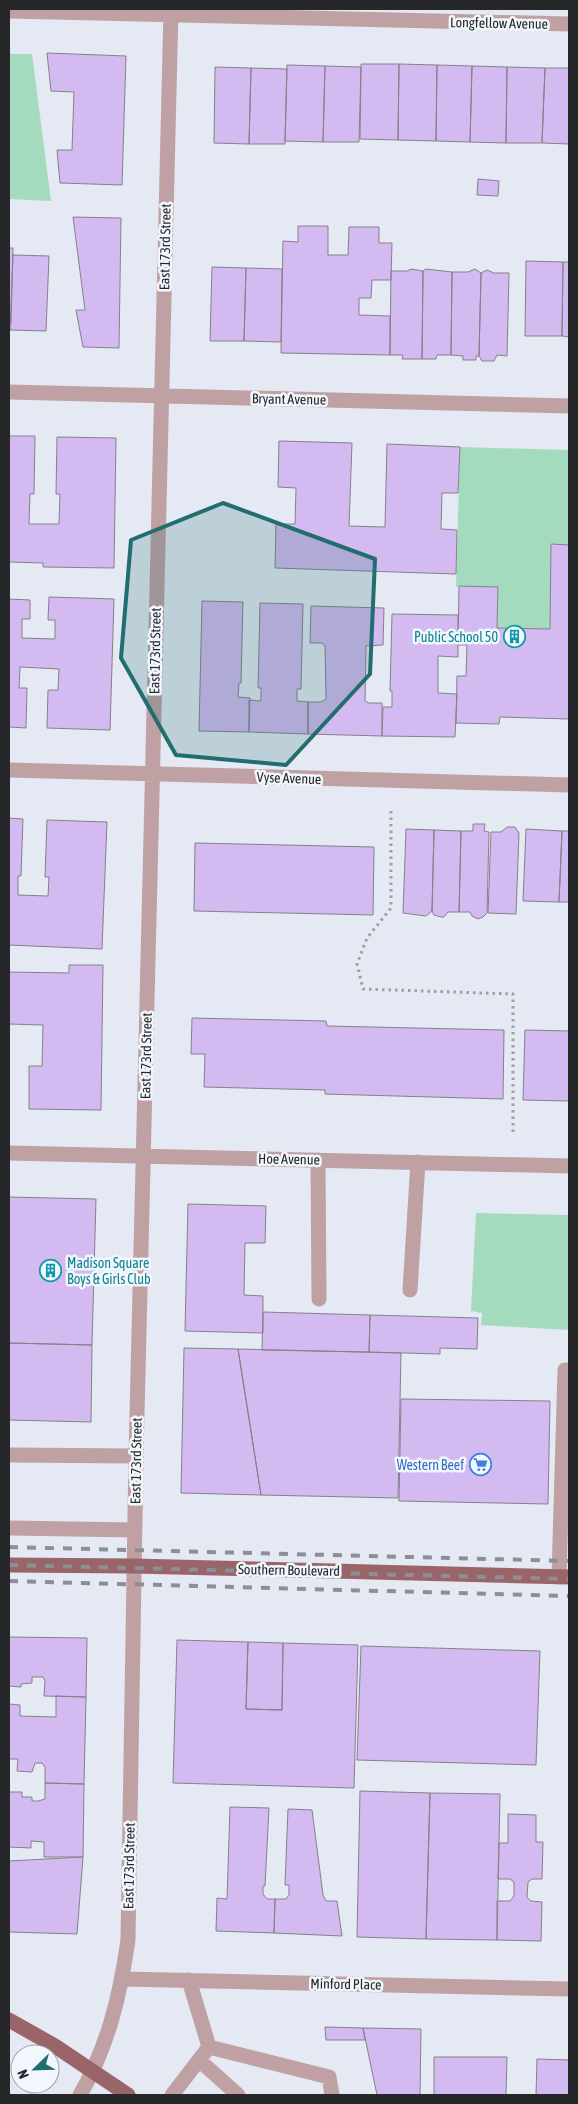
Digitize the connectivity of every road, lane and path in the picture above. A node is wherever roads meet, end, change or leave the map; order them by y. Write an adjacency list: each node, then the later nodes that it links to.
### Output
1 (9, 11): 2 (street, Longfellow Avenue)
2 (171, 12): 3 (street, Longfellow Avenue); 5 (street, East 173rd Street)
3 (569, 24)
4 (9, 392): 5 (street, Bryant Avenue)
5 (162, 396): 6 (street, Bryant Avenue); 8 (street, East 173rd Street)
6 (569, 406)
7 (9, 770): 8 (street, Vyse Avenue)
8 (153, 775): 9 (street, Vyse Avenue); 13 (street, East 173rd Street)
9 (569, 785)
10 (391, 811): 11 (path)
11 (513, 1134)
12 (9, 1153): 13 (street, Hoe Avenue)
13 (144, 1156): 14 (street, Hoe Avenue); 21 (street, East 173rd Street)
14 (318, 1160): 15 (street, Hoe Avenue); 18 (street)
15 (418, 1162): 16 (street, Hoe Avenue); 17 (street)
16 (569, 1166)
17 (410, 1290)
18 (319, 1299)
19 (569, 1370): 22 (street)
20 (9, 1455): 21 (street)
21 (136, 1456): 24 (street, East 173rd Street)
22 (566, 1467): 27 (street)
23 (9, 1528): 24 (street)
24 (135, 1530): 26 (street, East 173rd Street)
25 (9, 1565): 26 (main road, Southern Boulevard)
26 (134, 1566): 27 (main road, Southern Boulevard); 28 (street, East 173rd Street)
27 (564, 1577)
28 (123, 1979): 29 (street, Minford Place); 34 (street, East 173rd Street)
29 (189, 1980): 30 (street, Minford Place); 32 (street)
30 (569, 1989)
31 (9, 2020): 34 (main road)
32 (209, 2047): 33 (street); 39 (street)
33 (199, 2060): 37 (street); 38 (street)
34 (94, 2071): 35 (street, East 173rd Street); 36 (main road)
35 (80, 2095)
36 (128, 2095)
37 (172, 2095)
38 (237, 2095)
39 (332, 2095)

